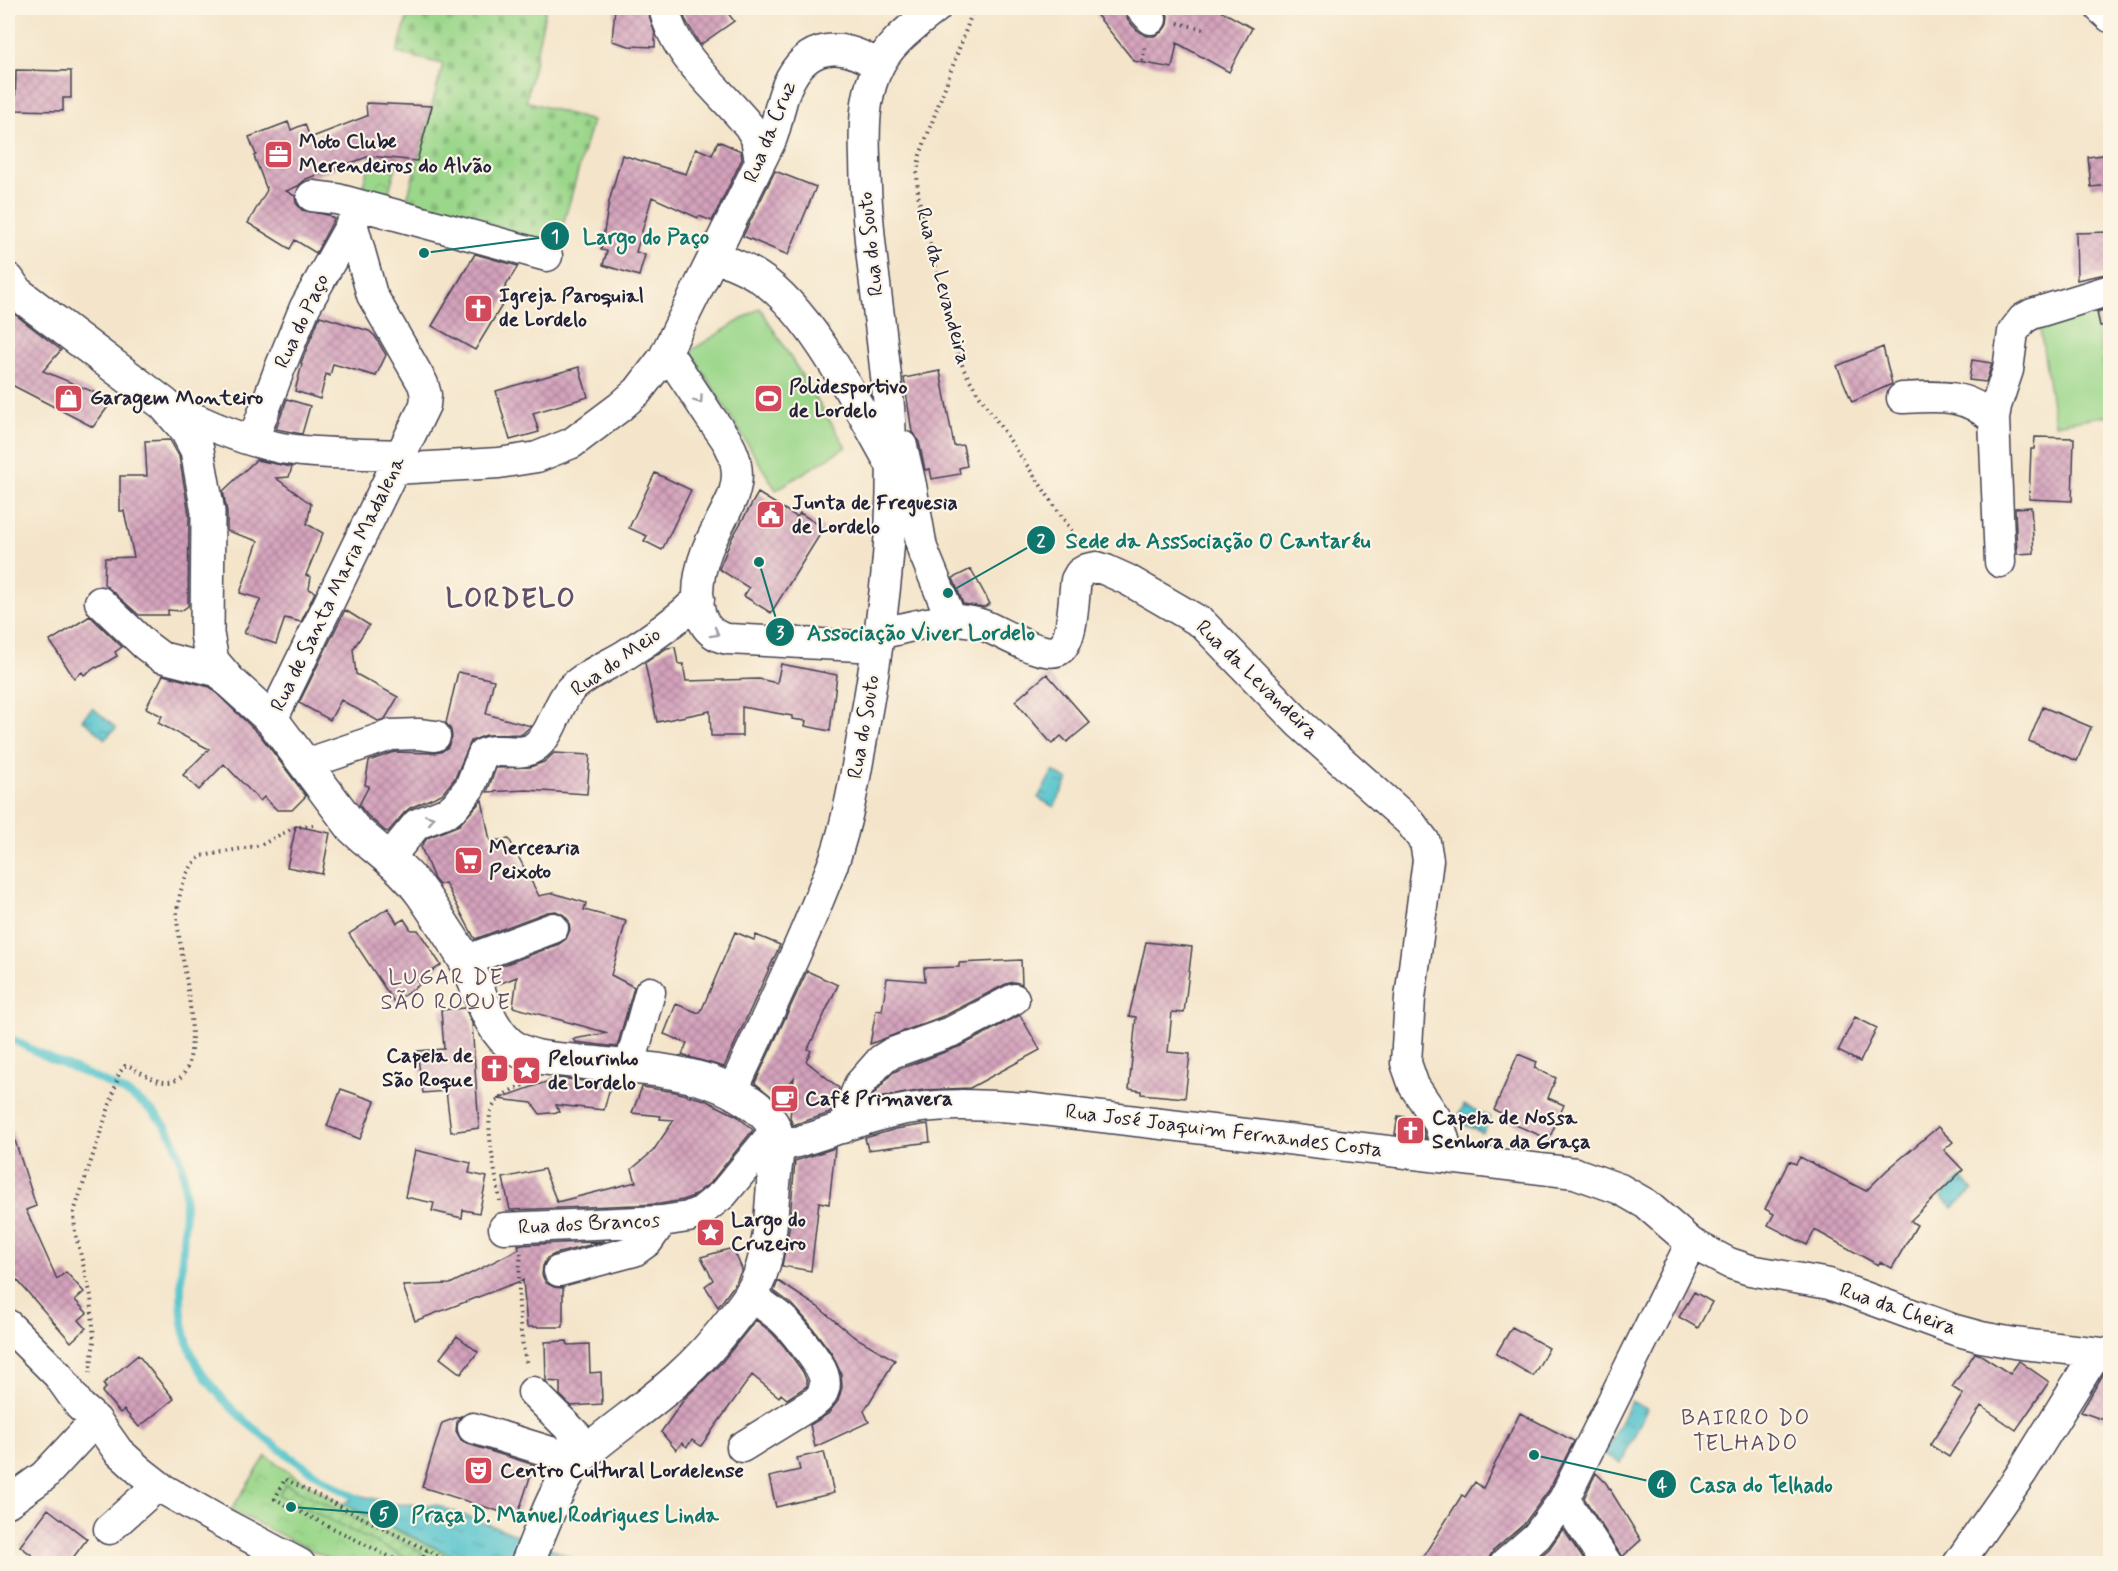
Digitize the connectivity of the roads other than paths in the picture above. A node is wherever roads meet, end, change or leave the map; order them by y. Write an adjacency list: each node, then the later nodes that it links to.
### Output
1 (664, 8): 6 (street)
2 (936, 8): 5 (street, Rua do Souto)
3 (2100, 8): 4 (street)
4 (2110, 17)
5 (879, 66): 6 (street, Rua da Cruz); 14 (street, Rua do Souto)
6 (760, 161): 10 (street, Rua da Cruz)
7 (312, 196): 8 (street)
8 (357, 215): 9 (street); 18 (street, Rua do Paço); 19 (street, Rua de Santa Maria Madalena)
9 (547, 256)
10 (714, 256): 13 (street, Rua da Cruz); 20 (street)
11 (8, 280): 16 (main road)
12 (2110, 290): 17 (street)
13 (667, 352): 19 (street, Rua da Cruz); 22 (street, one-way to 22)
14 (887, 386): 20 (street, Rua do Souto); 24 (street)
15 (1902, 398): 17 (street)
16 (164, 405): 18 (street, Rua da Cruz); 26 (main road)
17 (1994, 419): 21 (street)
18 (253, 440): 19 (street, Rua da Cruz)
19 (398, 462): 27 (street, Rua de Santa Maria Madalena)
20 (891, 465): 25 (street, Rua do Souto)
21 (2000, 562)
22 (699, 600): 25 (street, one-way to 25); 30 (street, Rua do Meio, one-way to 22)
23 (100, 602): 26 (street)
24 (952, 621): 25 (street); 39 (street, Rua da Levandeira)
25 (878, 640): 36 (street, Rua do Souto)
26 (220, 672): 27 (main road)
27 (273, 720): 29 (main road, Rua de Santa Maria Madalena)
28 (435, 736): 29 (street)
29 (306, 764): 30 (main road, Rua de Santa Maria Madalena)
30 (388, 858): 32 (main road, Rua de Santa Maria Madalena)
31 (553, 928): 32 (street)
32 (465, 961): 35 (main road, Rua de Santa Maria Madalena)
33 (650, 992): 35 (street)
34 (1014, 999): 37 (street)
35 (629, 1068): 36 (main road, Rua de Santa Maria Madalena)
36 (732, 1092): 38 (main road, Rua de Santa Maria Madalena)
37 (843, 1128): 38 (street, Rua José Joaquim Fernandes Costa); 39 (street, Rua José Joaquim Fernandes Costa)
38 (776, 1139): 40 (street); 44 (main road)
39 (1449, 1157): 42 (street, Rua José Joaquim Fernandes Costa)
40 (668, 1221): 41 (street, Rua dos Brancos); 43 (street)
41 (514, 1227)
42 (1690, 1243): 46 (street, Rua da Cheira); 53 (street)
43 (559, 1271)
44 (751, 1296): 50 (street); 51 (main road)
45 (8, 1325): 48 (street)
46 (2103, 1354): 60 (street)
47 (533, 1392): 51 (street)
48 (88, 1413): 52 (street); 54 (street)
49 (473, 1428): 51 (street)
50 (742, 1448)
51 (583, 1454): 57 (main road)
52 (158, 1485): 55 (street); 56 (street)
53 (1564, 1499): 58 (street); 59 (street)
54 (8, 1502)
55 (109, 1529)
56 (300, 1563)
57 (527, 1563)
58 (1505, 1563)
59 (1607, 1563)
60 (1958, 1563)

